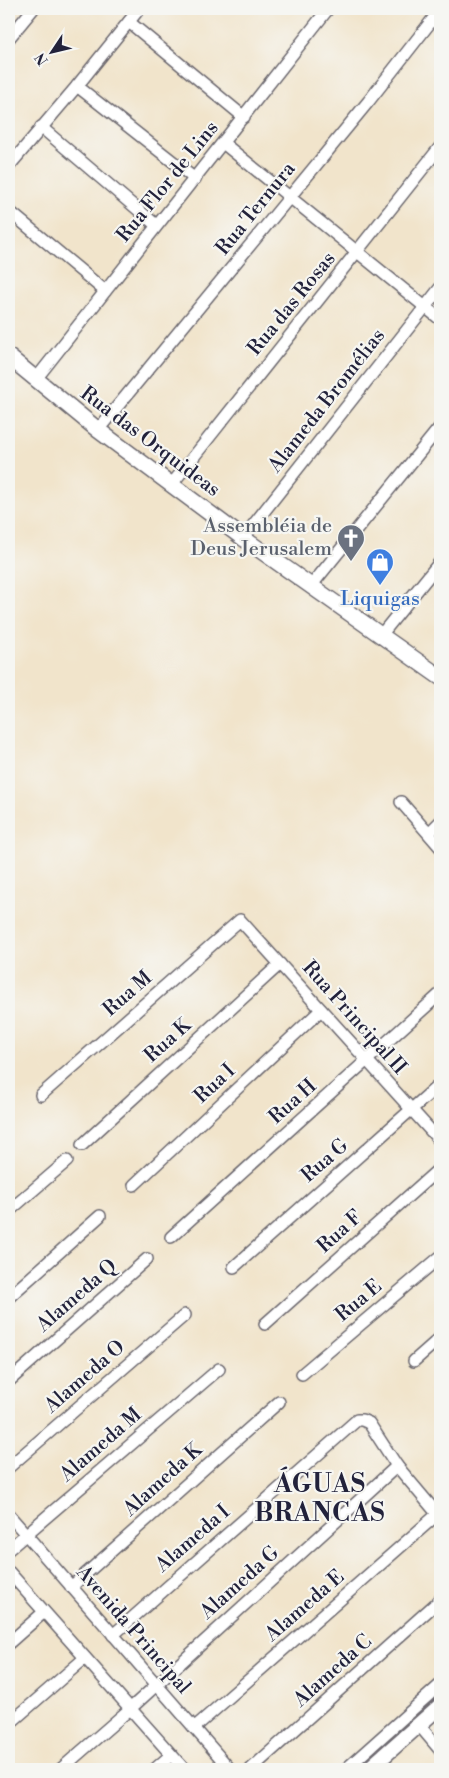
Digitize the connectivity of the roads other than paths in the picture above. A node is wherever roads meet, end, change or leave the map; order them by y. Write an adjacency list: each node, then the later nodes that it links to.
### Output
1 (33, 9): 6 (street)
2 (139, 9): 5 (street)
3 (328, 9): 8 (street, Rua Flor de Lins)
4 (440, 10): 14 (street, Rua Ternura)
5 (129, 22): 7 (street); 8 (street)
6 (9, 38)
7 (77, 86): 9 (street); 13 (street)
8 (244, 117): 10 (street, Rua Flor de Lins)
9 (41, 127): 12 (street); 16 (street)
10 (223, 143): 13 (street, Rua Flor de Lins); 14 (street)
11 (440, 147): 17 (street, Rua das Rosas)
12 (9, 166)
13 (194, 179): 16 (street, Rua Flor de Lins)
14 (289, 197): 17 (street); 25 (street, Rua Ternura)
15 (9, 211): 19 (street)
16 (156, 225): 19 (street, Rua Flor de Lins)
17 (358, 252): 20 (street); 26 (street, Rua das Rosas)
18 (440, 288): 20 (street, Alameda Bromélias)
19 (105, 291): 23 (street, Rua Flor de Lins)
20 (425, 307): 21 (street); 27 (street, Alameda Bromélias)
21 (440, 319)
22 (9, 357): 23 (street, Rua das Orquideas)
23 (36, 379): 25 (street, Rua das Orquideas)
24 (440, 427): 29 (street)
25 (98, 430): 26 (street, Rua das Orquideas)
26 (172, 484): 27 (street, Rua das Orquideas)
27 (243, 538): 29 (street, Rua das Orquideas)
28 (440, 562): 30 (street)
29 (311, 586): 30 (street, Rua das Orquideas)
30 (381, 635): 31 (street, Rua das Orquideas)
31 (440, 677)
32 (401, 802): 34 (street)
33 (440, 822): 34 (street)
34 (429, 833): 35 (street)
35 (440, 847)
36 (240, 920): 37 (street, Rua Principal II); 42 (street, Rua M)
37 (280, 964): 39 (street, Rua Principal II); 45 (street, Rua K)
38 (440, 994): 40 (street, Rua H)
39 (321, 1010): 40 (street, Rua Principal II); 48 (street, Rua I)
40 (367, 1060): 43 (street, Rua Principal II); 51 (street, Rua H)
41 (440, 1084): 43 (street, Rua G)
42 (41, 1095)
43 (412, 1110): 44 (street, Rua Principal II); 54 (street, Rua G)
44 (440, 1141)
45 (82, 1145)
46 (67, 1161): 49 (street)
47 (440, 1168): 57 (street, Rua F)
48 (134, 1185)
49 (9, 1212)
50 (100, 1216): 55 (street)
51 (171, 1237)
52 (440, 1257): 61 (street, Rua E)
53 (147, 1259): 62 (street, Alameda Q)
54 (234, 1267)
55 (9, 1297)
56 (185, 1314): 65 (street, Alameda O)
57 (265, 1324)
58 (440, 1338): 59 (street)
59 (414, 1361)
60 (219, 1369): 68 (street, Alameda M)
61 (302, 1374)
62 (9, 1381)
63 (279, 1402): 71 (street, Alameda K)
64 (398, 1466): 66 (street); 74 (street, Alameda I); 77 (street, Alameda G)
65 (9, 1467)
66 (439, 1514): 83 (street, Alameda E)
67 (9, 1515): 68 (street, Avenida Principal)
68 (26, 1534): 69 (street, Alameda M); 71 (street, Avenida Principal)
69 (9, 1549)
70 (9, 1572): 73 (street)
71 (71, 1587): 74 (street, Avenida Principal)
72 (440, 1600): 90 (street, Alameda C)
73 (44, 1612): 75 (street); 76 (street)
74 (113, 1634): 77 (street, Avenida Principal)
75 (9, 1643)
76 (85, 1658): 80 (street); 81 (street)
77 (156, 1684): 80 (street, Alameda G); 83 (street, Avenida Principal)
78 (440, 1685): 91 (street)
79 (440, 1706): 82 (street)
80 (130, 1709): 85 (street); 86 (street, Alameda G)
81 (9, 1724)
82 (419, 1725): 84 (street); 92 (street)
83 (194, 1728): 89 (street, Avenida Principal)
84 (440, 1750)
85 (171, 1755): 87 (street); 88 (street)
86 (61, 1769)
87 (155, 1769)
88 (184, 1769)
89 (230, 1769)
90 (251, 1769)
91 (346, 1769)
92 (369, 1769)

